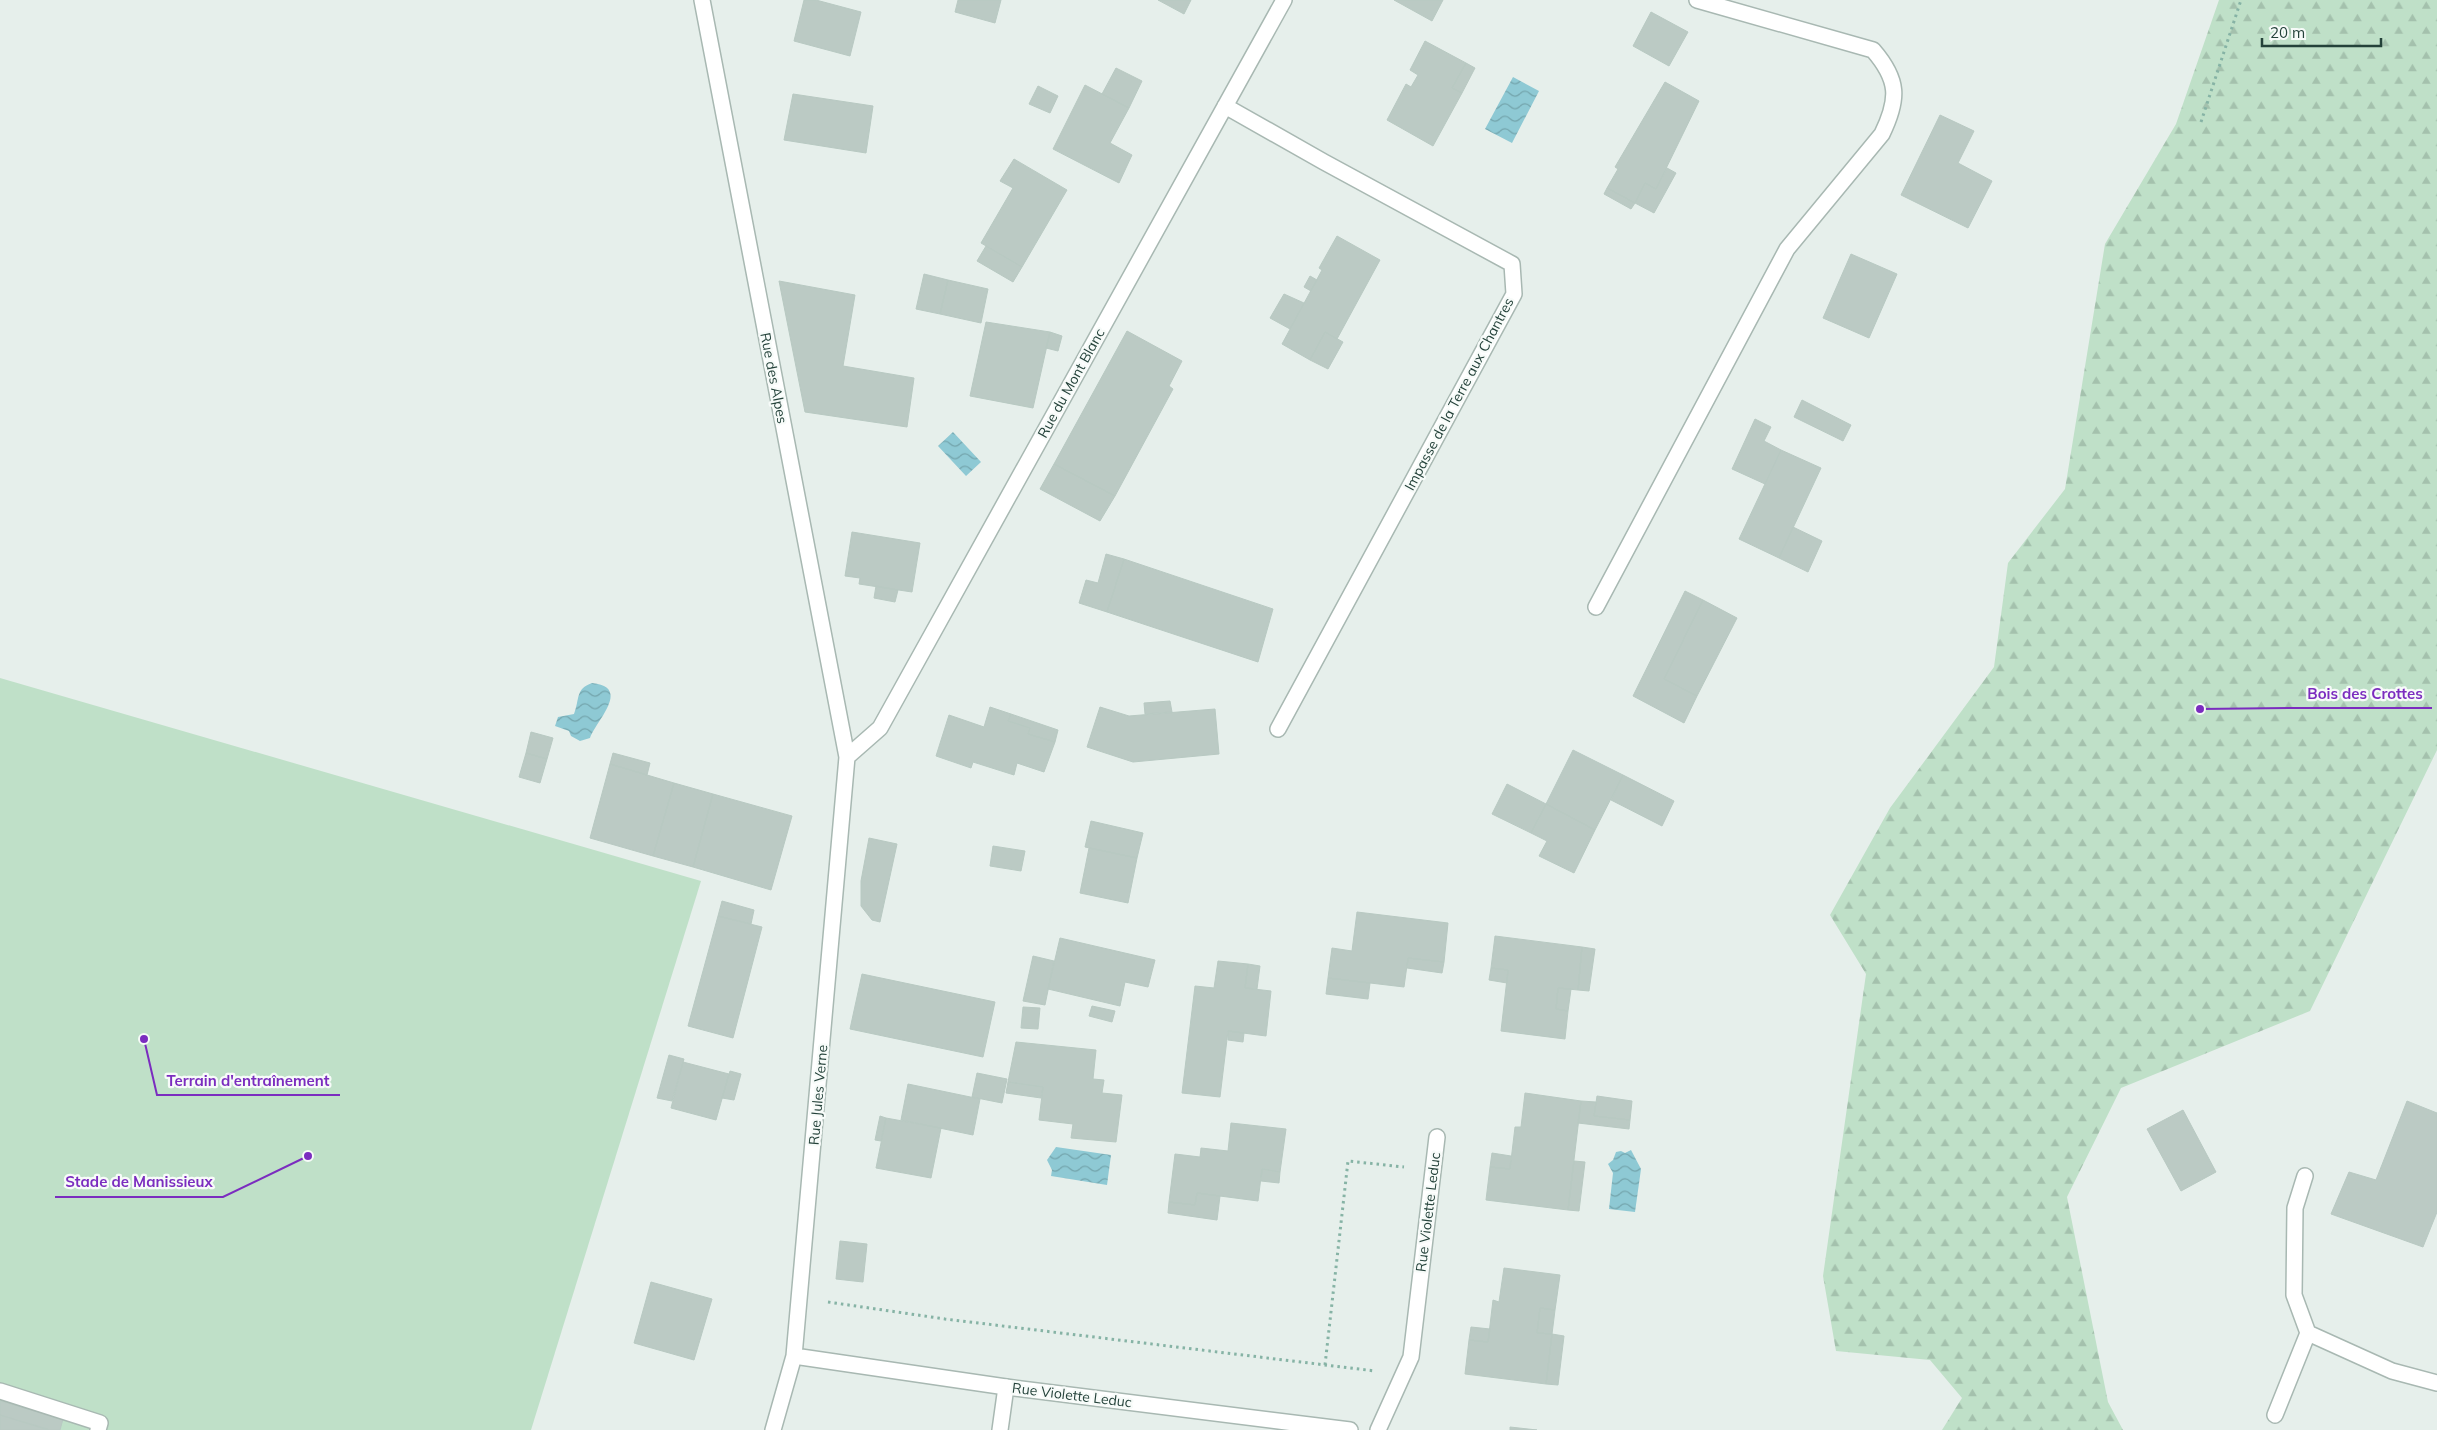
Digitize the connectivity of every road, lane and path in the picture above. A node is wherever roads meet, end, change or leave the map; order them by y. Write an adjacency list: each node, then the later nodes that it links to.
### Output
1 (702, 0): 9 (street, Rue des Alpes)
2 (1284, 0): 5 (street, Rue du Mont Blanc)
3 (1697, 0): 7 (street)
4 (2241, 0): 6 (path)
5 (1225, 106): 8 (street, Impasse de la Terre aux Chantres); 9 (street, Rue du Mont Blanc)
6 (2201, 122)
7 (1596, 607)
8 (1278, 729)
9 (847, 757): 13 (street, Rue Jules Verne)
10 (1437, 1137): 11 (street, Rue Violette Leduc)
11 (1433, 1170): 16 (path); 17 (street, Rue Violette Leduc)
12 (2306, 1176): 14 (street)
13 (800, 1298): 15 (street, Rue Jules Verne); 16 (path)
14 (2308, 1333): 18 (street); 21 (street)
15 (794, 1356): 19 (street, Rue Violette Leduc); 23 (street, Rue Jules Verne)
16 (1325, 1365): 17 (path)
17 (1403, 1374): 26 (street, Rue Violette Leduc)
18 (2437, 1383)
19 (1006, 1387): 24 (street); 25 (street, Rue Violette Leduc)
20 (0, 1391): 22 (street)
21 (2275, 1415)
22 (98, 1430)
23 (773, 1430)
24 (1000, 1430)
25 (1350, 1430)
26 (1378, 1430)

